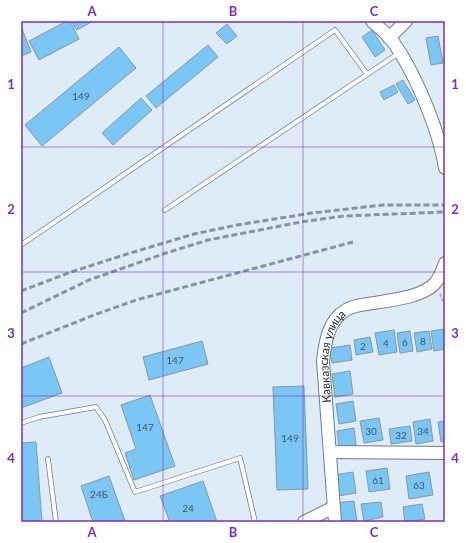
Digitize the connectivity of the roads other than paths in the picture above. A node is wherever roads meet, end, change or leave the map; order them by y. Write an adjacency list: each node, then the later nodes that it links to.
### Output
1 (372, 21): 3 (main road)
2 (406, 21): 3 (main road)
3 (389, 38): 4 (main road)
4 (400, 53): 5 (lane); 6 (main road)
5 (367, 74): 7 (lane); 8 (lane)
6 (445, 168)
7 (165, 210)
8 (21, 245)
9 (445, 264): 11 (main road, Кавказская улица)
10 (21, 423): 16 (lane)
11 (330, 452): 12 (main road); 14 (main road, Кавказская улица)
12 (445, 453)
13 (48, 459): 15 (lane)
14 (334, 507): 17 (main road); 18 (main road, Кавказская улица)
15 (56, 522)
16 (255, 522)
17 (304, 522)
18 (335, 522)

